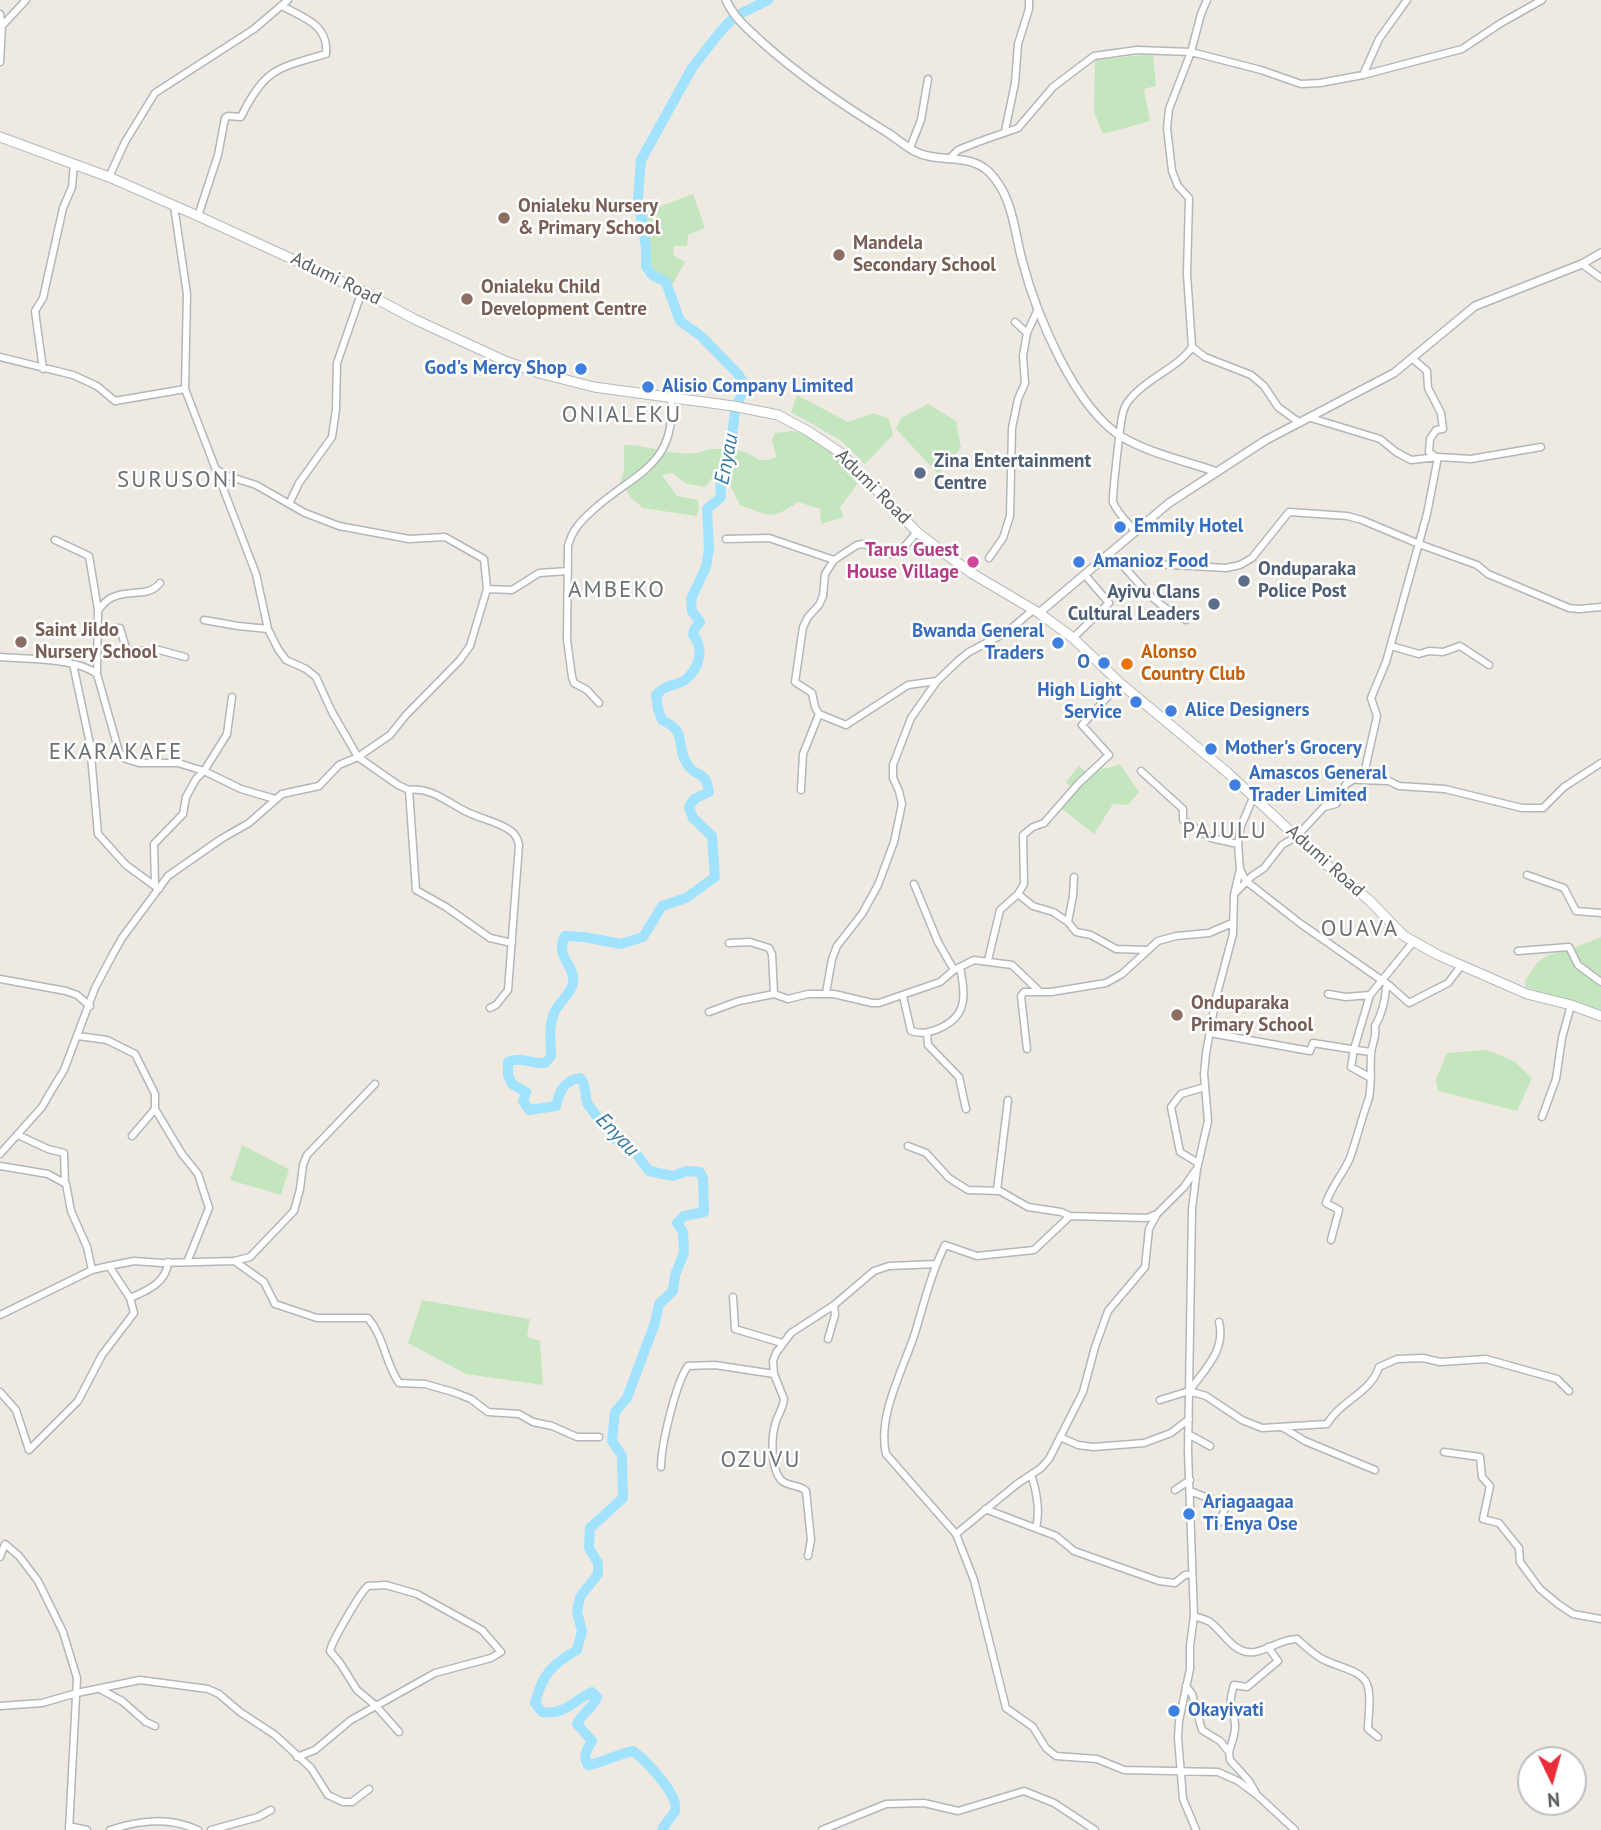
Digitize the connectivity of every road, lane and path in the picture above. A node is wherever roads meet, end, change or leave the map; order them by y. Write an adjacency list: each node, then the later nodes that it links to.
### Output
1 (26, 0): 10 (street)
2 (288, 0): 8 (street)
3 (726, 0): 17 (street)
4 (1029, 0): 15 (street)
5 (1207, 0): 11 (street)
6 (1407, 0): 13 (street)
7 (1542, 0): 13 (street)
8 (282, 6): 20 (street); 22 (street)
9 (0, 14): 10 (street)
10 (1, 27): 12 (street)
11 (1191, 52): 13 (street); 15 (street); 30 (street)
12 (0, 62)
13 (1363, 75)
14 (928, 79): 17 (street)
15 (1005, 131): 18 (street)
16 (0, 137): 19 (main road, Adumi Road)
17 (910, 148): 18 (street)
18 (951, 157): 27 (street)
19 (75, 164): 20 (main road, Adumi Road); 33 (street)
20 (109, 177): 21 (main road, Adumi Road)
21 (174, 206): 22 (main road, Adumi Road); 34 (street)
22 (198, 216): 26 (main road, Adumi Road)
23 (1601, 253): 24 (street)
24 (1582, 264): 25 (street); 32 (street)
25 (1601, 278)
26 (362, 291): 35 (main road, Adumi Road); 43 (street)
27 (1038, 309): 29 (street); 38 (street)
28 (1015, 322): 29 (street)
29 (1027, 333): 50 (street)
30 (1192, 347): 37 (street); 38 (street)
31 (0, 357): 33 (street)
32 (1413, 359): 36 (street); 40 (street)
33 (43, 369): 34 (street)
34 (185, 389): 41 (street)
35 (671, 398): 44 (main road, Adumi Road); 53 (street)
36 (1311, 418): 37 (street); 40 (street)
37 (1300, 423): 42 (street)
38 (1121, 436): 42 (street); 45 (street)
39 (1541, 447): 40 (street)
40 (1438, 457): 48 (street)
41 (217, 470): 43 (street); 63 (street)
42 (1217, 472): 45 (street)
43 (289, 504): 56 (street)
44 (917, 532): 51 (street); 59 (main road, Adumi Road)
45 (1136, 532): 49 (street)
46 (726, 539): 51 (street)
47 (55, 540): 58 (street)
48 (1419, 544): 52 (street); 57 (street); 65 (street)
49 (1109, 556): 52 (street); 54 (street)
50 (989, 558)
51 (834, 560): 75 (street)
52 (1119, 562): 61 (street)
53 (568, 571): 56 (street); 74 (street)
54 (1085, 575): 59 (street); 64 (street)
55 (160, 583): 58 (street)
56 (487, 589): 76 (street)
57 (1601, 607)
58 (98, 610): 62 (street)
59 (1036, 611): 64 (main road, Adumi Road); 71 (street)
60 (204, 620): 63 (street)
61 (1186, 620)
62 (98, 629): 67 (street); 70 (street)
63 (268, 629): 76 (street)
64 (1073, 638): 72 (main road, Adumi Road)
65 (1391, 646): 69 (street); 80 (street)
66 (0, 657): 68 (street)
67 (185, 657)
68 (73, 664): 70 (street); 92 (street)
69 (1489, 665)
70 (97, 674): 78 (street)
71 (937, 681): 75 (street); 111 (street)
72 (1120, 683): 83 (main road, Adumi Road); 93 (street)
73 (232, 697): 78 (street)
74 (599, 703)
75 (819, 714): 82 (street)
76 (358, 757): 81 (street); 84 (street)
77 (1601, 763): 80 (street)
78 (204, 771): 84 (street); 92 (street)
79 (1141, 771): 86 (street)
80 (1356, 779): 85 (street)
81 (409, 790): 99 (street); 99 (street)
82 (801, 790)
83 (1253, 798): 85 (main road, Adumi Road); 86 (street)
84 (275, 799): 92 (street)
85 (1297, 836): 90 (street); 98 (main road, Adumi Road)
86 (1238, 844): 87 (street)
87 (1240, 869): 90 (street); 94 (street)
88 (1527, 876): 95 (street)
89 (1074, 877): 96 (street)
90 (1247, 881): 94 (street); 107 (street)
91 (914, 884): 105 (street)
92 (157, 888): 117 (street)
93 (1018, 894): 96 (street); 103 (street)
94 (1234, 895): 97 (street)
95 (1601, 913)
96 (1068, 922): 101 (street)
97 (1232, 923): 101 (street); 122 (street)
98 (1414, 941): 104 (main road, Adumi Road); 107 (street)
99 (512, 943): 118 (street)
100 (729, 943): 112 (street)
101 (1147, 950): 110 (street)
102 (1518, 951): 108 (street)
103 (988, 960): 105 (street); 110 (street)
104 (1461, 966): 109 (street); 116 (main road, Adumi Road)
105 (957, 969): 115 (street); 121 (street)
106 (0, 979): 117 (street)
107 (1381, 979): 109 (street); 114 (street)
108 (1601, 982)
109 (1390, 986): 126 (street)
110 (1039, 991): 124 (street)
111 (826, 993): 112 (street); 115 (street)
112 (774, 994): 119 (street)
113 (1328, 994): 114 (street)
114 (1370, 995): 125 (street)
115 (903, 996): 121 (street)
116 (1571, 1005): 120 (main road, Adumi Road); 133 (street)
117 (90, 1006): 123 (street)
118 (489, 1008)
119 (709, 1012)
120 (1601, 1016)
121 (927, 1033): 132 (street)
122 (1210, 1033): 125 (street); 129 (street)
123 (78, 1036): 131 (street); 134 (street)
124 (1027, 1049)
125 (1354, 1049): 126 (street); 127 (street)
126 (1370, 1052): 127 (street)
127 (1371, 1078): 144 (street)
128 (375, 1084): 146 (street)
129 (1205, 1087): 139 (street); 139 (street)
130 (1008, 1100): 141 (street)
131 (155, 1109): 135 (street); 145 (street)
132 (966, 1109)
133 (1542, 1117)
134 (18, 1135): 137 (street); 140 (street)
135 (132, 1136)
136 (908, 1146): 141 (street)
137 (0, 1154)
138 (0, 1166): 140 (street)
139 (1197, 1166): 142 (street); 159 (street)
140 (65, 1183): 150 (street)
141 (997, 1190): 143 (street)
142 (1157, 1214): 143 (street); 167 (street)
143 (1070, 1216): 148 (street)
144 (1331, 1240)
145 (188, 1260): 146 (street); 147 (street)
146 (234, 1261): 166 (street)
147 (168, 1262): 149 (street); 152 (street)
148 (936, 1264): 153 (street); 179 (street)
149 (109, 1266): 150 (street); 152 (street)
150 (92, 1270): 154 (street)
151 (733, 1297): 157 (street)
152 (130, 1298): 161 (street)
153 (834, 1305): 156 (street); 157 (street)
154 (0, 1315)
155 (1219, 1322): 159 (street)
156 (828, 1339)
157 (782, 1343): 158 (street)
158 (774, 1374): 170 (street); 180 (street)
159 (1189, 1391): 162 (street); 163 (street); 164 (street)
160 (1569, 1391): 164 (street)
161 (0, 1392)
162 (1160, 1400)
163 (1189, 1419): 165 (street); 167 (street)
164 (1281, 1426): 171 (street)
165 (1188, 1434): 168 (street); 173 (street)
166 (599, 1437)
167 (1060, 1437): 172 (street)
168 (1210, 1446)
169 (1444, 1452): 184 (street)
170 (661, 1467)
171 (1375, 1470)
172 (1031, 1475): 176 (street); 178 (street)
173 (1190, 1480): 174 (street); 175 (street)
174 (1175, 1490)
175 (1190, 1491): 177 (street); 182 (street)
176 (985, 1509): 178 (street); 179 (street)
177 (1220, 1522)
178 (1036, 1528): 182 (street)
179 (956, 1534): 196 (street)
180 (808, 1556)
181 (0, 1557): 188 (street)
182 (1192, 1574): 183 (street)
183 (1194, 1616): 185 (street); 186 (street)
184 (1601, 1619)
185 (1269, 1647): 193 (street); 194 (street)
186 (1186, 1685): 194 (street); 196 (street)
187 (100, 1689): 188 (street); 191 (street); 195 (street)
188 (77, 1693): 189 (street); 200 (street)
189 (0, 1706)
190 (376, 1706): 190 (street); 192 (street); 195 (street)
191 (155, 1726)
192 (399, 1732)
193 (1378, 1737)
194 (1229, 1752): 198 (street)
195 (297, 1757): 197 (street)
196 (1181, 1770): 198 (street); 207 (street)
197 (369, 1789)
198 (1257, 1795): 208 (street)
199 (271, 1810): 204 (street)
200 (69, 1828): 201 (street)
201 (87, 1830)
202 (110, 1830): 203 (street)
203 (198, 1830)
204 (211, 1830)
205 (822, 1830): 206 (street)
206 (1095, 1830)
207 (1196, 1830)
208 (1295, 1830)

